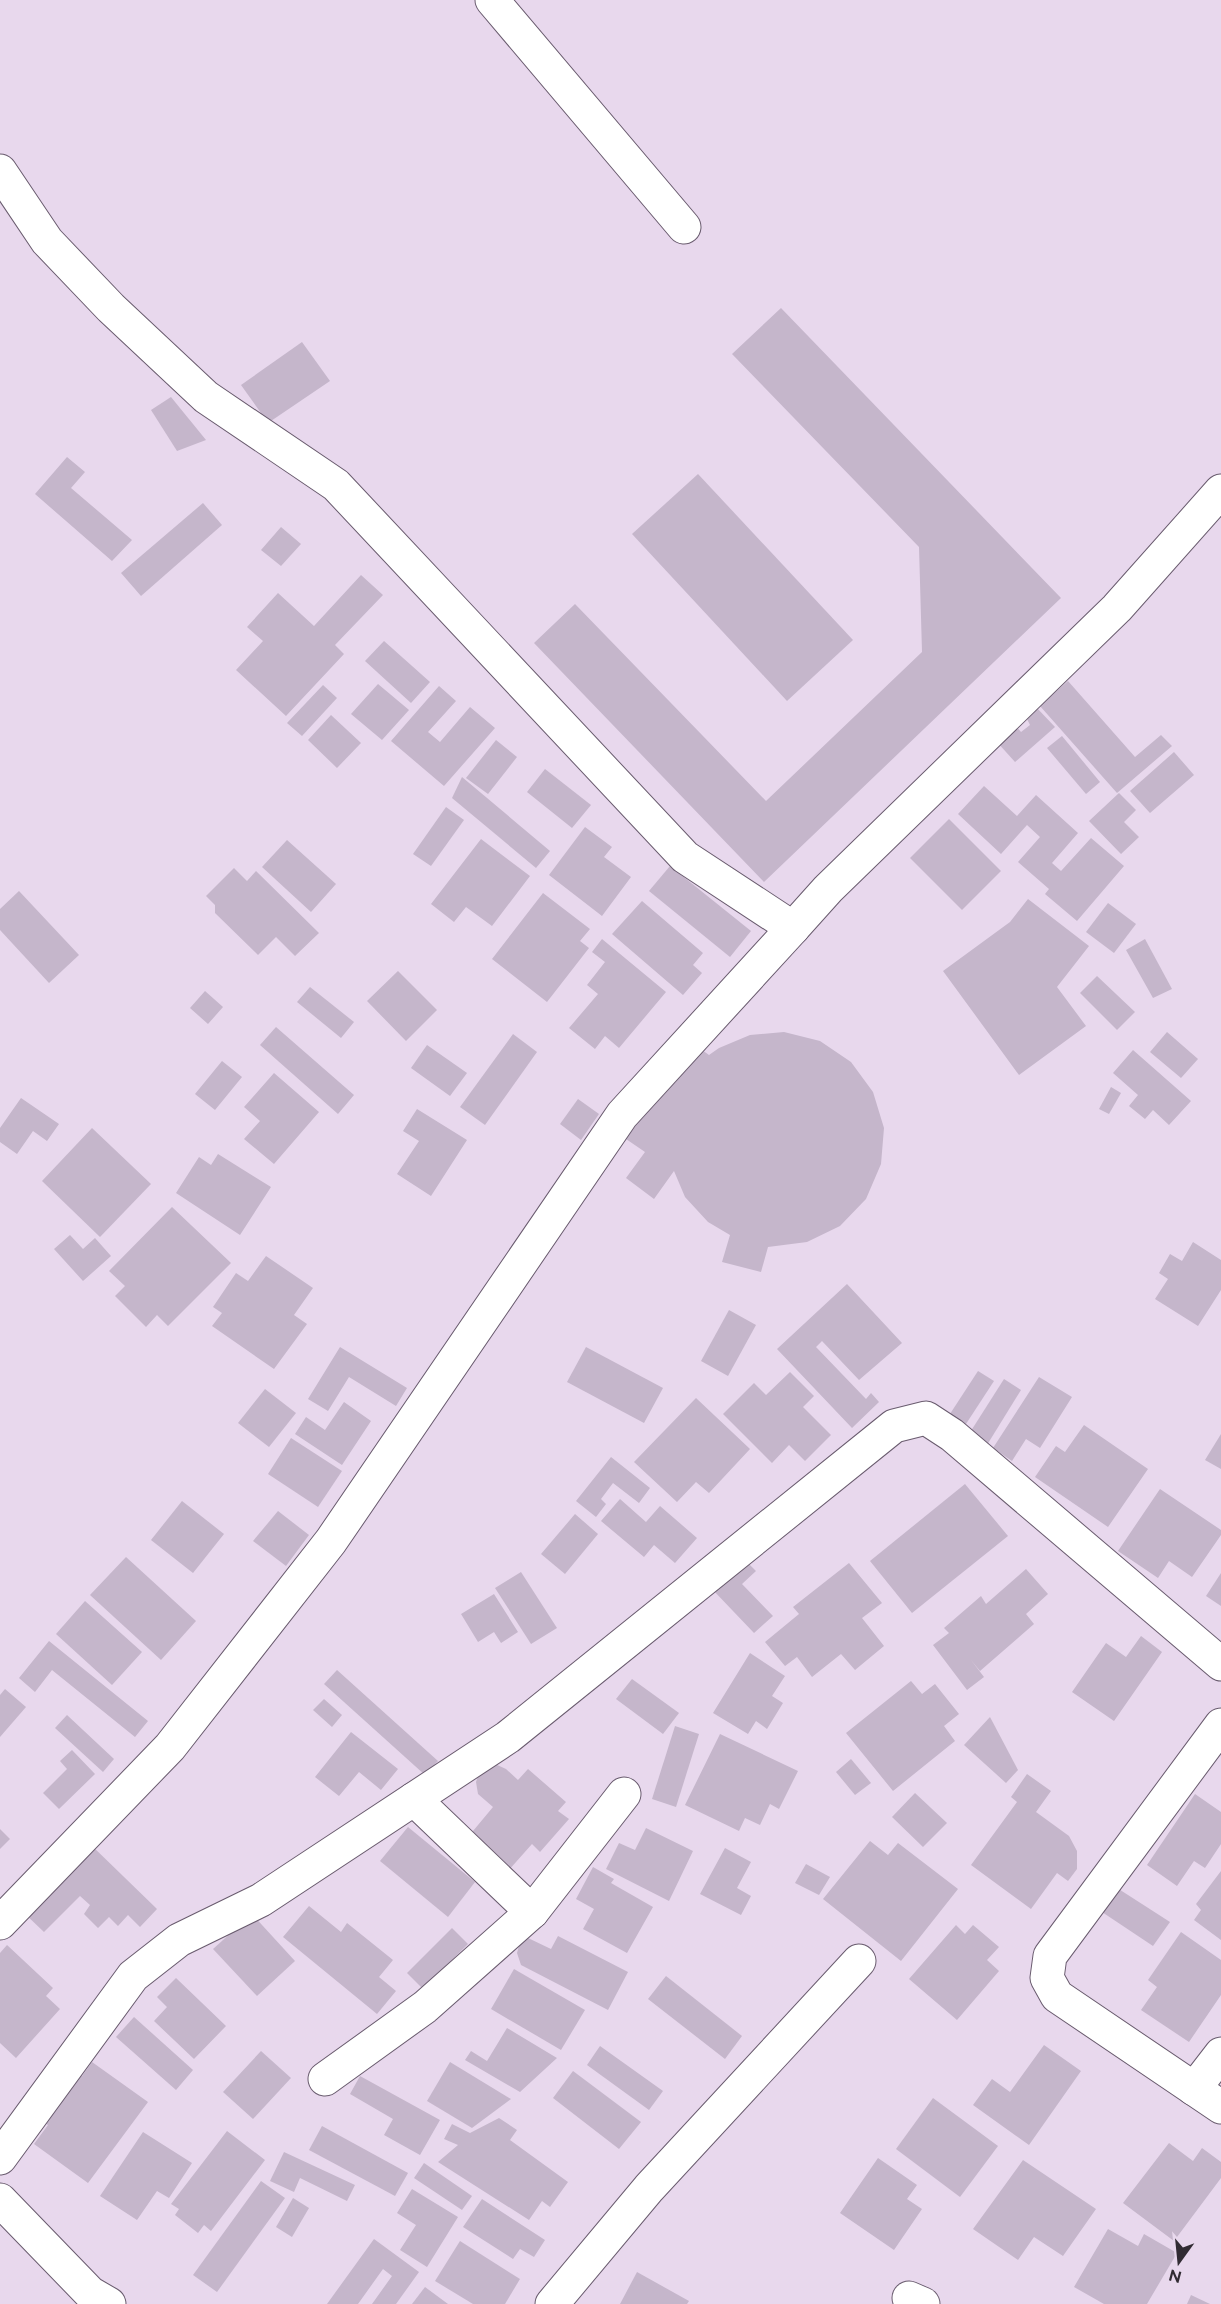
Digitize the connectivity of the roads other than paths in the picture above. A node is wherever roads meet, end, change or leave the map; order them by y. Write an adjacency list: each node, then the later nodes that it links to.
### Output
1 (492, 0): 3 (street)
2 (0, 171): 5 (street)
3 (684, 227)
4 (1221, 492): 5 (street)
5 (793, 928): 11 (street)
6 (1221, 1664): 9 (street)
7 (1221, 1725): 15 (street)
8 (624, 1794): 10 (street)
9 (414, 1799): 10 (street); 17 (street)
10 (532, 1912): 14 (street)
11 (0, 1923)
12 (859, 1961): 20 (street)
13 (1221, 2054): 15 (street)
14 (325, 2079)
15 (1194, 2089): 16 (street)
16 (1221, 2107)
17 (0, 2158)
18 (0, 2200): 19 (street)
19 (94, 2300)
20 (552, 2304)

